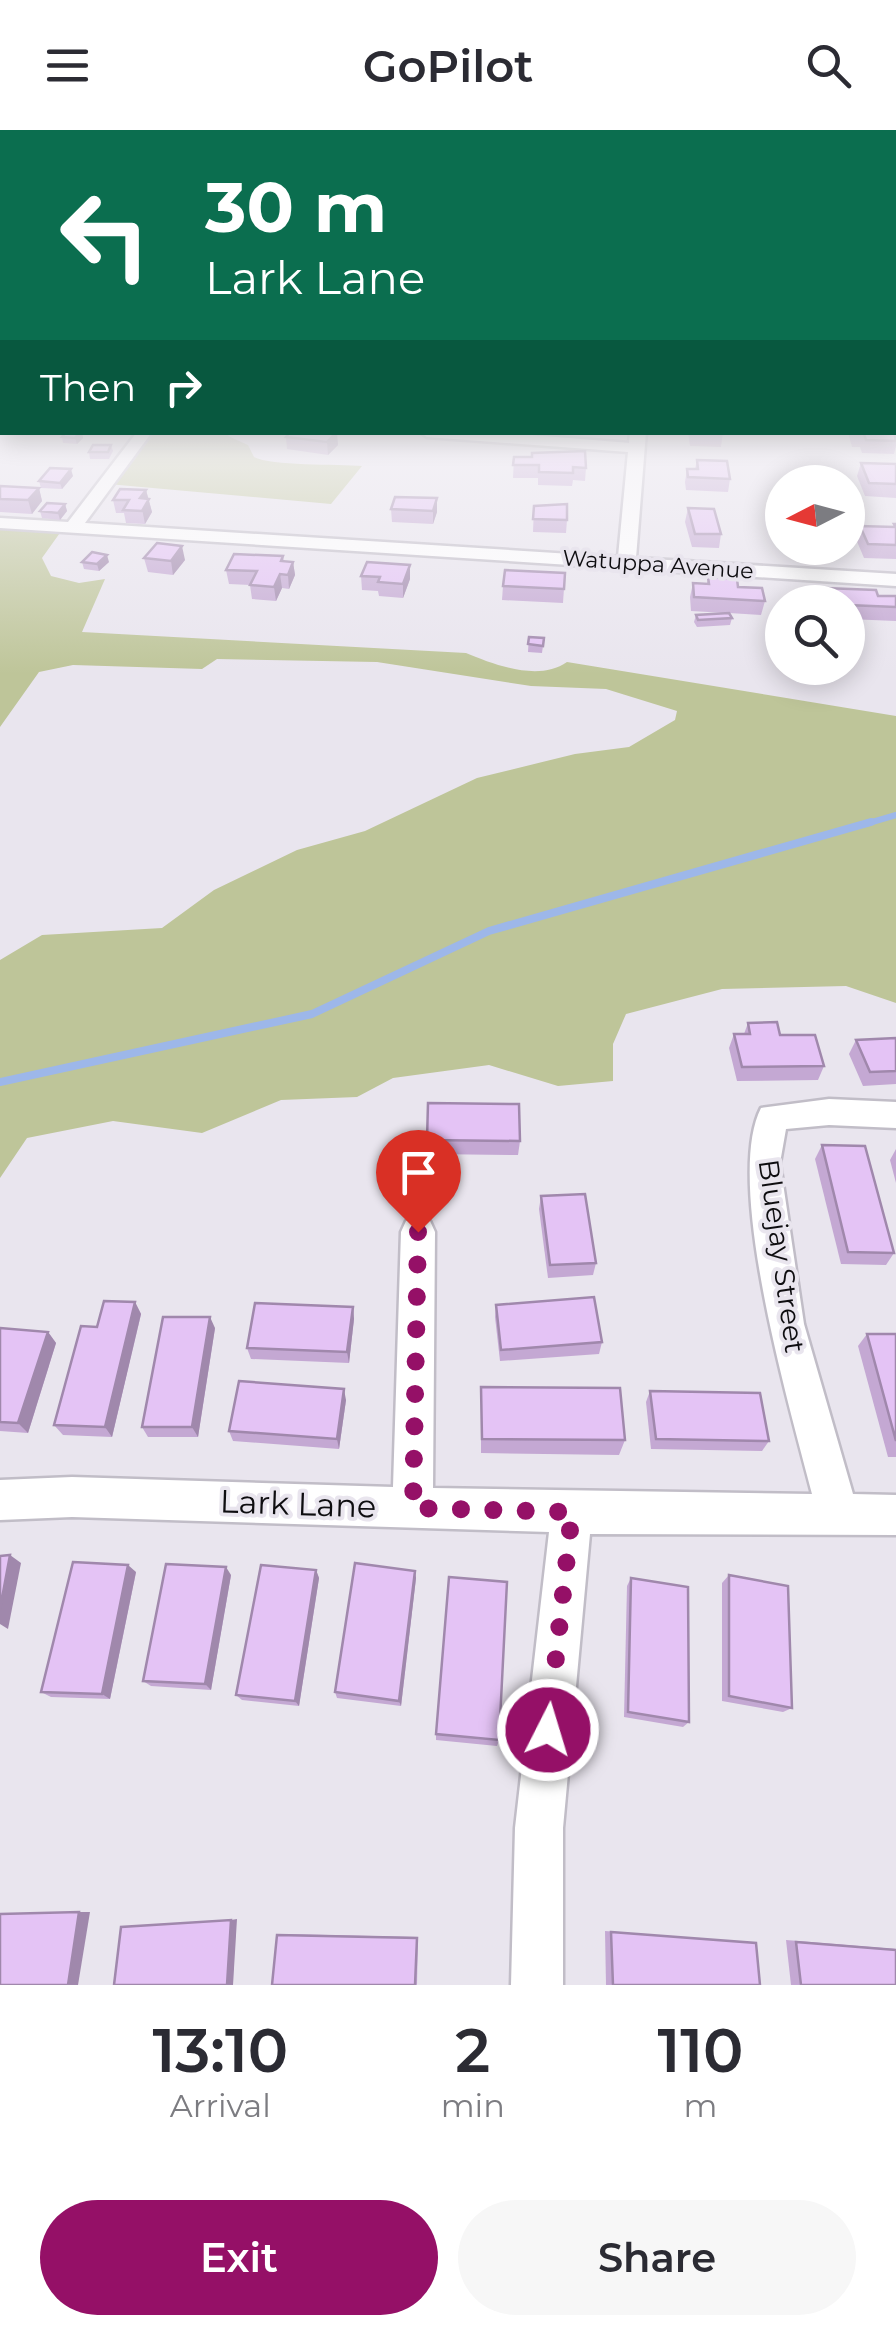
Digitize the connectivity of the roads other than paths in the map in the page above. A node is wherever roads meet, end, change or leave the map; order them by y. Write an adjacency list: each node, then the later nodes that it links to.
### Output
1 (92, 501): 4 (street)
2 (633, 501): 5 (street)
3 (0, 523): 4 (street, Watuppa Avenue)
4 (72, 527): 5 (street, Watuppa Avenue)
5 (627, 562): 6 (street, Watuppa Avenue)
6 (896, 580)
7 (896, 1115): 12 (street, Bluejay Street)
8 (418, 1232): 10 (street)
9 (0, 1500): 10 (street, Lark Lane)
10 (413, 1508): 11 (street, Lark Lane)
11 (572, 1512): 12 (street, Lark Lane); 14 (street)
12 (838, 1515): 13 (street, Lark Lane)
13 (896, 1515)
14 (537, 1985)

